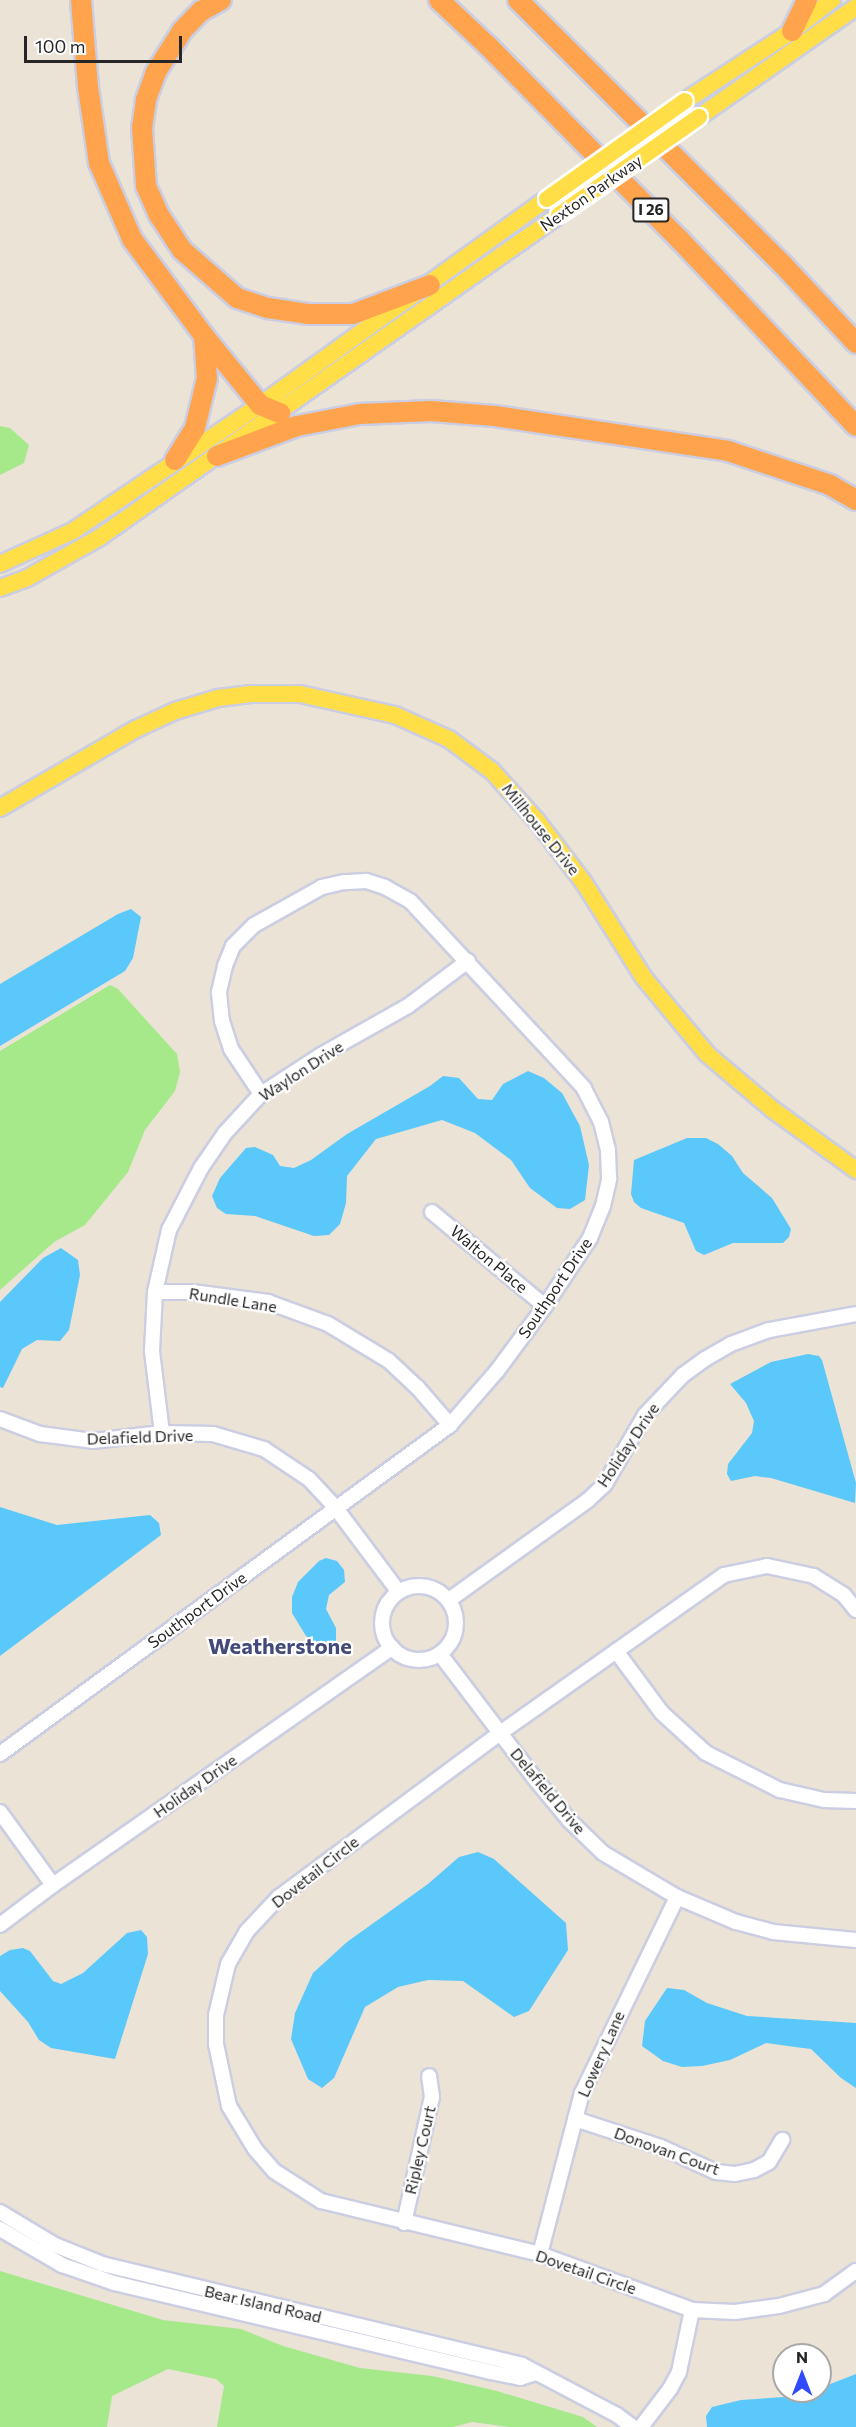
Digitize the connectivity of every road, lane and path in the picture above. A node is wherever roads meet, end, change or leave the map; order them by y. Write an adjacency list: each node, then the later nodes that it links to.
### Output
1 (81, 0): 12 (highway)
2 (221, 0): 11 (highway)
3 (439, 0): 16 (highway, I 26)
4 (518, 0): 10 (highway)
5 (532, 0): 10 (highway)
6 (807, 0): 9 (highway)
7 (832, 0): 9 (main road)
8 (856, 7): 15 (main road, Nexton Parkway, bridge)
9 (792, 31): 11 (main road, bridge)
10 (553, 34): 13 (highway)
11 (429, 285): 14 (main road)
12 (204, 336): 14 (highway); 18 (highway)
13 (856, 343)
14 (260, 405): 15 (highway); 18 (main road)
15 (280, 413): 17 (main road, Nexton Parkway)
16 (856, 426)
17 (217, 456): 19 (highway); 21 (main road, Nexton Parkway)
18 (175, 460): 20 (main road)
19 (856, 501)
20 (0, 564)
21 (0, 588)
22 (0, 808): 25 (main road, Millhouse Drive)
23 (468, 961): 24 (street, Waylon Drive); 24 (street, Southport Drive); 28 (street, Southport Drive)
24 (261, 1094): 27 (street, Waylon Drive)
25 (856, 1170)
26 (432, 1212): 28 (street, Walton Place)
27 (155, 1292): 31 (street, Rundle Lane); 32 (street, Waylon Drive)
28 (545, 1306): 31 (street, Southport Drive)
29 (856, 1314): 35 (street, Holiday Drive)
30 (0, 1419): 32 (street, Delafield Drive)
31 (450, 1425): 33 (street, Southport Drive)
32 (162, 1433): 33 (street, Delafield Drive)
33 (335, 1507): 34 (street, Delafield Drive); 41 (street, Southport Drive)
34 (398, 1591): 35 (street); 37 (street)
35 (449, 1600): 39 (street)
36 (856, 1610): 38 (street, Dovetail Circle)
37 (392, 1648): 39 (street); 44 (street, Holiday Drive)
38 (616, 1651): 40 (street, Dovetail Circle); 42 (street)
39 (440, 1654): 40 (street, Delafield Drive)
40 (500, 1733): 45 (street, Delafield Drive); 52 (street, Dovetail Circle)
41 (0, 1754)
42 (856, 1801)
43 (0, 1812): 44 (street)
44 (53, 1885): 46 (street, Holiday Drive)
45 (677, 1898): 47 (street, Delafield Drive); 49 (street, Lowery Lane)
46 (0, 1925)
47 (856, 1940)
48 (429, 2076): 52 (street, Ripley Court)
49 (575, 2119): 50 (street, Donovan Court); 54 (street, Lowery Lane)
50 (782, 2140)
51 (0, 2212): 57 (street, Bear Island Road)
52 (404, 2223): 54 (street, Dovetail Circle)
53 (0, 2229): 57 (street, Bear Island Road)
54 (540, 2254): 56 (street, Dovetail Circle)
55 (856, 2271): 56 (street, Dovetail Circle)
56 (692, 2310): 59 (street)
57 (535, 2373): 58 (street, Bear Island Road)
58 (633, 2427)
59 (641, 2427)

